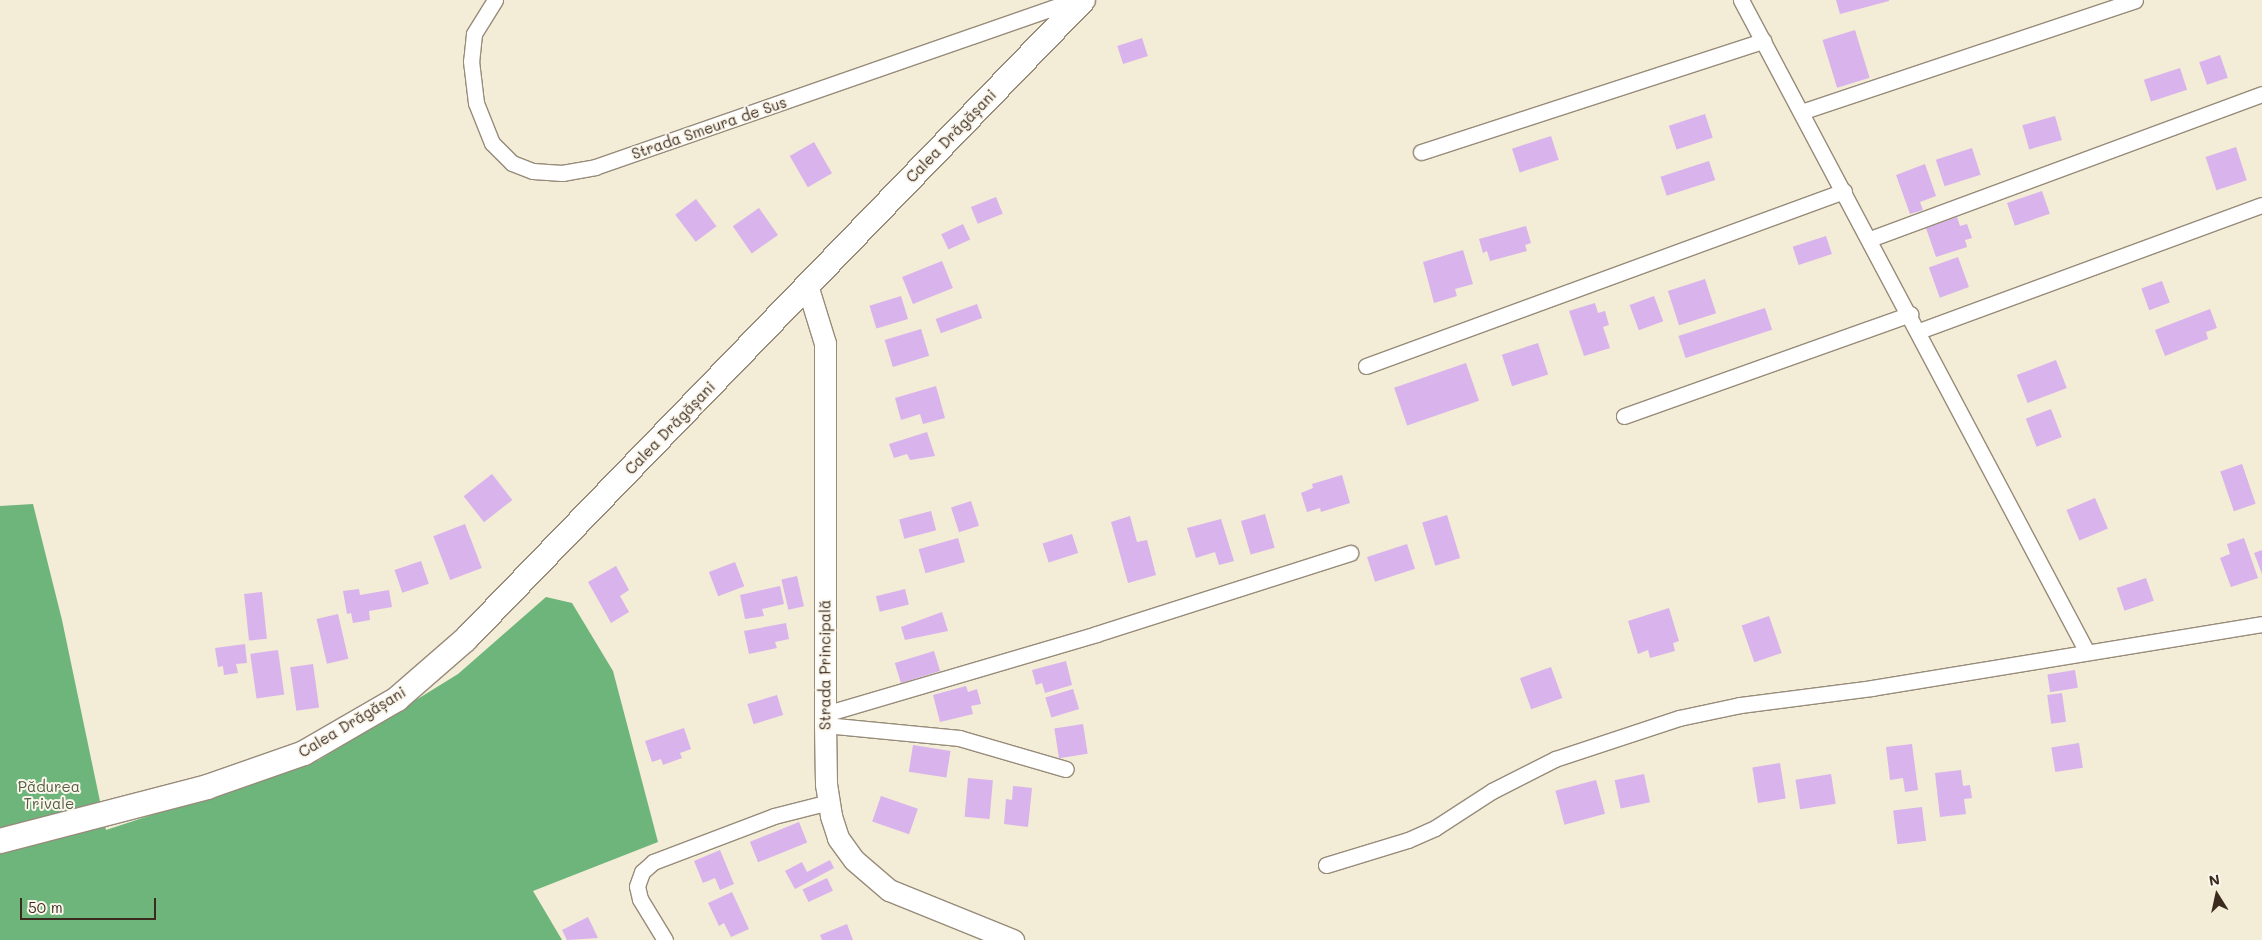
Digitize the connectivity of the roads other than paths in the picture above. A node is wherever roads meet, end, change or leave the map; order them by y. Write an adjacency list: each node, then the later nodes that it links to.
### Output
1 (495, 0): 2 (street, Strada Smeura de Sus)
2 (1075, 0)
3 (1083, 0): 13 (main road, Calea Drăgășani)
4 (1741, 0): 6 (street)
5 (2134, 0): 8 (street)
6 (1763, 41): 8 (street); 9 (street)
7 (2262, 94): 12 (street)
8 (1801, 112): 10 (street)
9 (1421, 152)
10 (1844, 191): 12 (street); 16 (street)
11 (2262, 205): 15 (street)
12 (1870, 239): 14 (street)
13 (807, 285): 21 (street, Strada Principală); 24 (main road, Calea Drăgășani)
14 (1910, 314): 15 (street); 17 (street)
15 (1919, 331): 20 (street)
16 (1366, 366)
17 (1624, 416)
18 (1350, 553): 21 (street)
19 (2262, 624): 20 (street)
20 (2088, 652): 25 (street)
21 (825, 720): 22 (street); 23 (street, Strada Principală)
22 (1066, 769)
23 (829, 802): 26 (street); 27 (street, Strada Principală)
24 (0, 841)
25 (1326, 865)
26 (665, 940)
27 (1013, 940)

